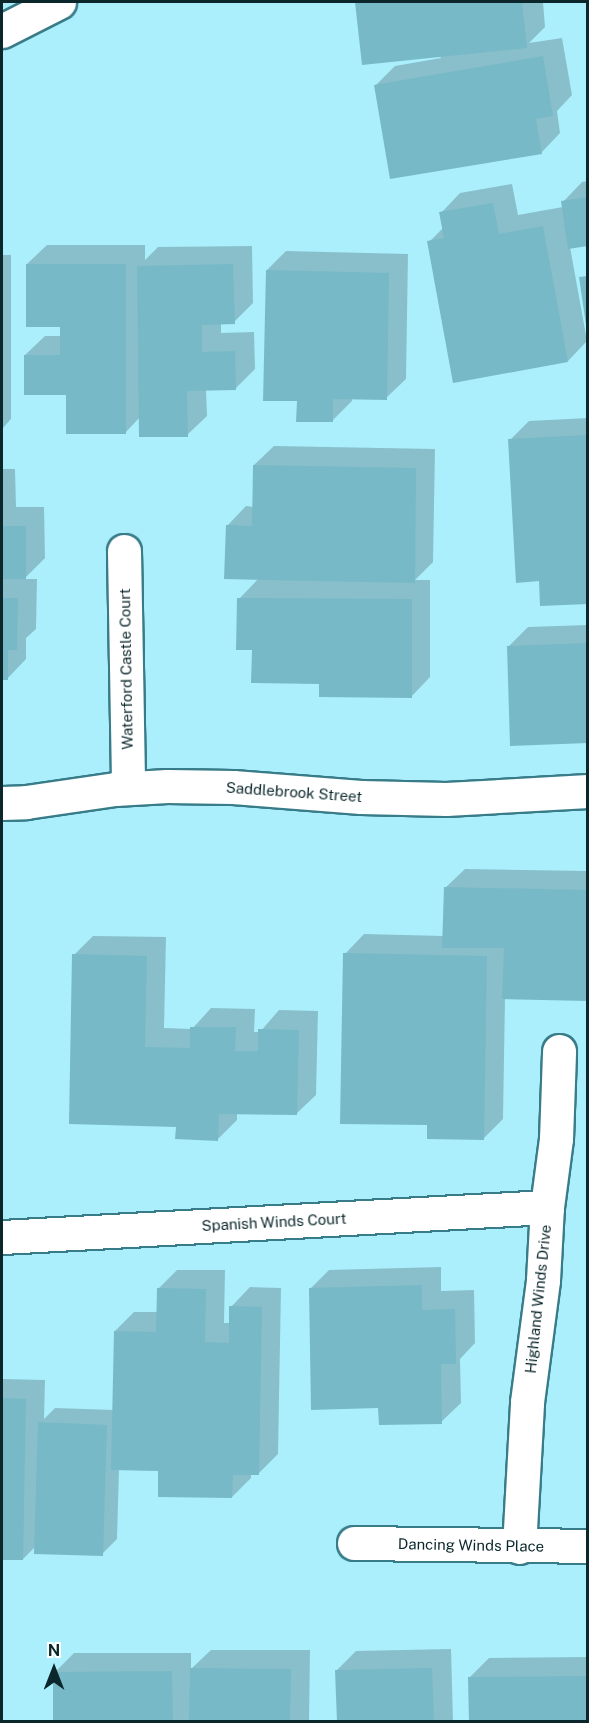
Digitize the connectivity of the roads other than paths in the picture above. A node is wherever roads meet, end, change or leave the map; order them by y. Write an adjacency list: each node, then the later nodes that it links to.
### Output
1 (59, 2): 2 (street)
2 (2, 31)
3 (124, 550): 4 (street, Waterford Castle Court)
4 (128, 788): 5 (street, Saddlebrook Street); 6 (street, Saddlebrook Street)
5 (588, 791)
6 (2, 803)
7 (559, 1051): 8 (street, Highland Winds Drive)
8 (547, 1207): 9 (street, Spanish Winds Court); 12 (street, Highland Winds Drive)
9 (2, 1237)
10 (354, 1543): 12 (street, Dancing Winds Place)
11 (588, 1545): 12 (street, Dancing Winds Place)
12 (519, 1547)

